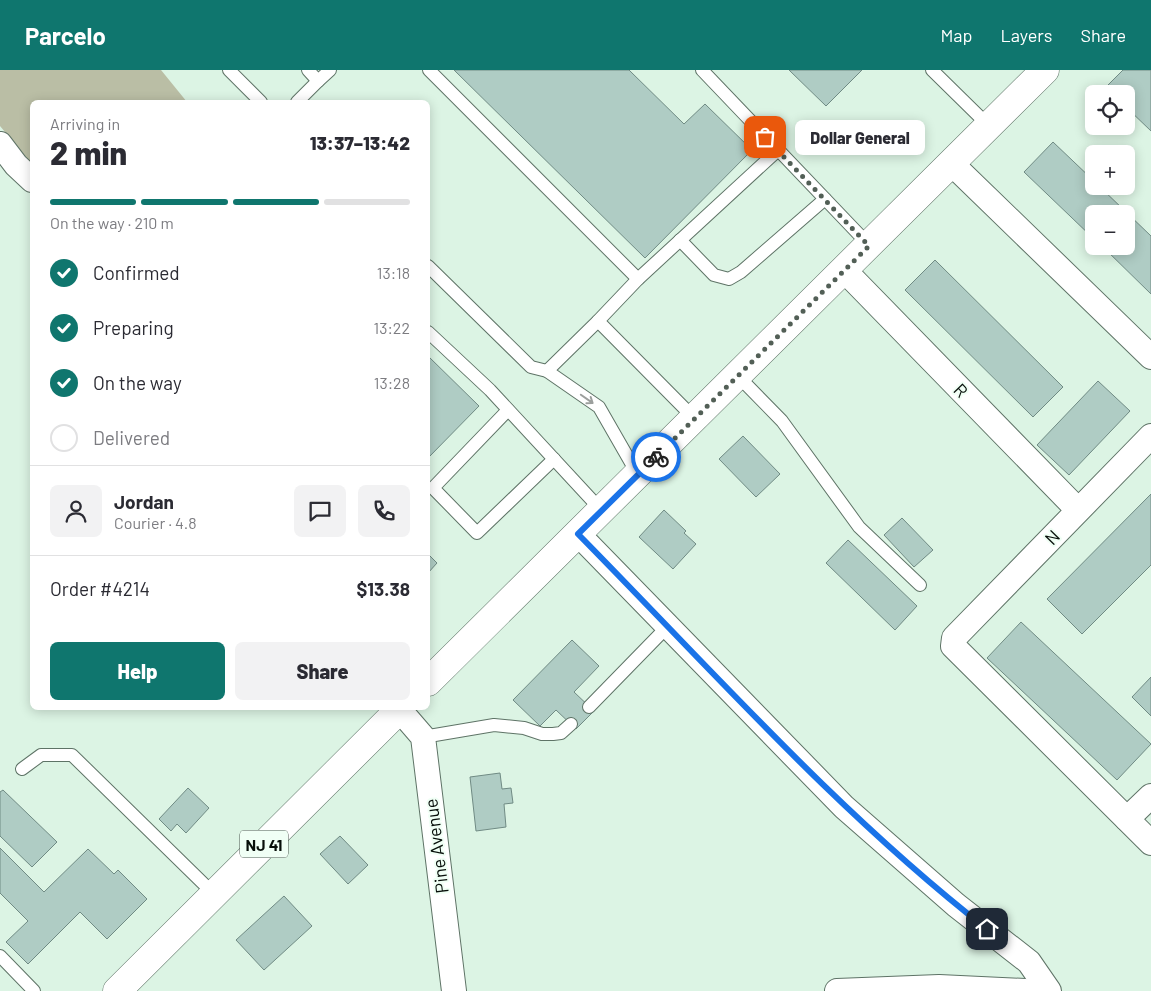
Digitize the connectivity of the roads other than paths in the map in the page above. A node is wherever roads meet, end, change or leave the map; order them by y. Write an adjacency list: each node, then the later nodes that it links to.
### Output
1 (228, 70): 9 (lane)
2 (308, 70): 8 (lane)
3 (330, 70): 8 (lane)
4 (429, 70): 21 (lane)
5 (702, 70): 13 (lane)
6 (932, 70): 11 (lane)
7 (1045, 70): 11 (main road)
8 (318, 80): 10 (lane)
9 (259, 100)
10 (299, 100)
11 (988, 126): 14 (main road)
12 (0, 144): 15 (street)
13 (778, 150): 16 (lane); 17 (lane)
14 (951, 163): 18 (main road); 24 (street)
15 (30, 178)
16 (825, 200): 17 (lane); 18 (lane)
17 (680, 240): 21 (lane)
18 (869, 246): 20 (main road)
19 (430, 268): 25 (lane)
20 (844, 270): 26 (main road); 32 (street, R)
21 (638, 279): 22 (lane)
22 (598, 321): 25 (lane); 28 (lane)
23 (430, 334): 27 (lane)
24 (1151, 357)
25 (547, 371): 31 (lane, one-way to 31)
26 (738, 376): 28 (main road); 35 (lane)
27 (508, 410): 30 (lane); 30 (lane)
28 (695, 419): 31 (main road)
29 (1151, 436): 32 (street, N)
30 (554, 459): 33 (lane)
31 (638, 475): 33 (main road)
32 (1078, 510): 45 (street, N)
33 (602, 511): 34 (main road)
34 (578, 534): 36 (street); 37 (main road)
35 (920, 585)
36 (668, 626): 38 (lane); 54 (street)
37 (430, 680)
38 (589, 707)
39 (398, 710): 47 (main road, NJ 41)
40 (402, 710): 42 (street)
41 (571, 724): 42 (lane)
42 (423, 737): 51 (street, Pine Avenue)
43 (22, 769): 47 (lane)
44 (1151, 796): 45 (street)
45 (1127, 819): 46 (street)
46 (1151, 843)
47 (214, 894): 50 (main road, NJ 41)
48 (0, 956): 49 (lane)
49 (34, 991)
50 (117, 991)
51 (454, 991)
52 (837, 991): 53 (street)
53 (1025, 991)
54 (1048, 991)

